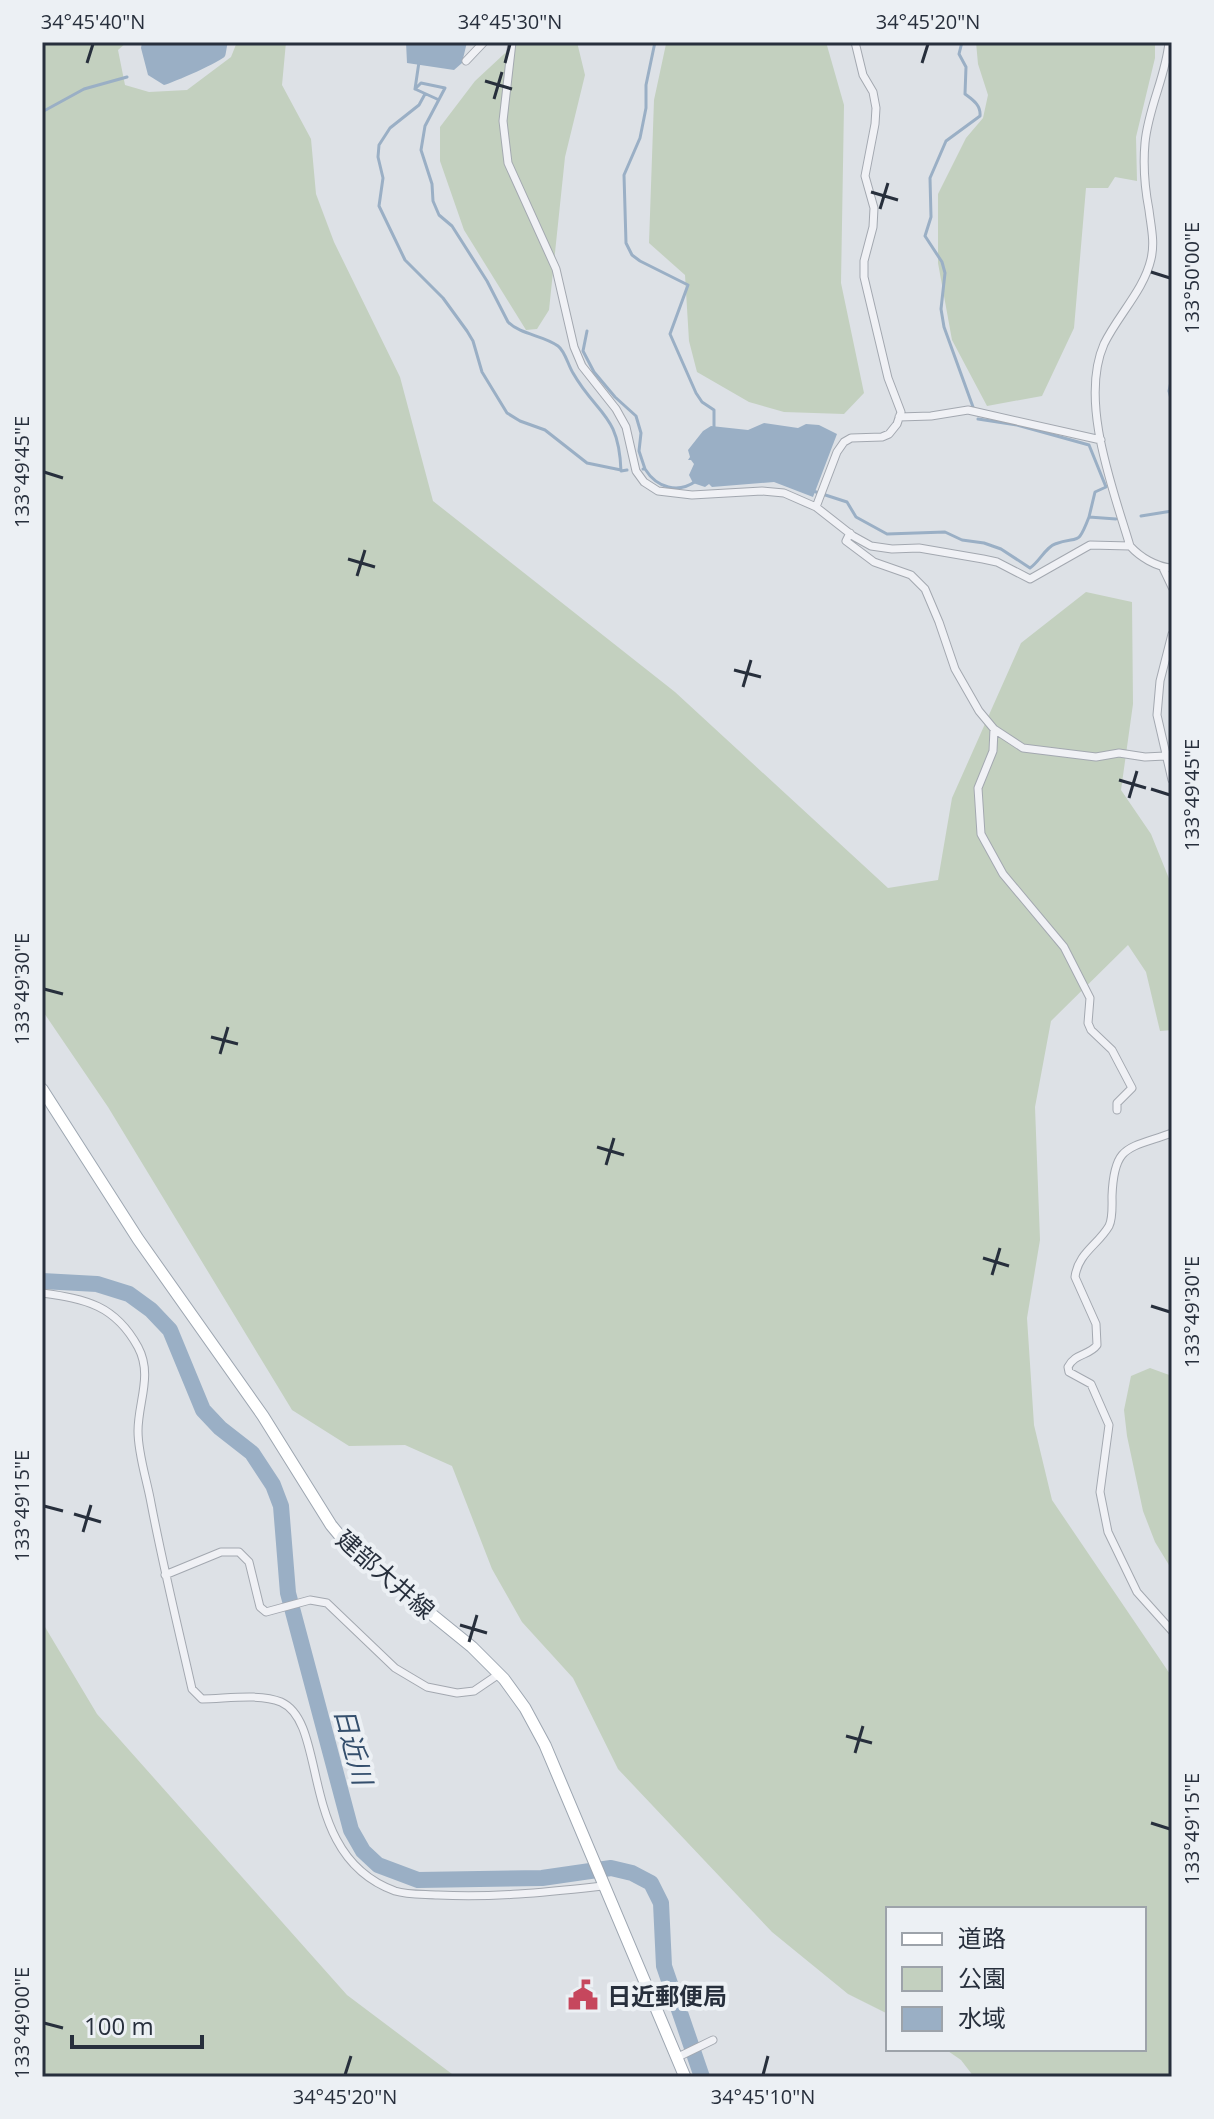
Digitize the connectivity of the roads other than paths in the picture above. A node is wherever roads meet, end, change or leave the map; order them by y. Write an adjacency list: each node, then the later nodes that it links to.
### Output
1 (484, 42): 5 (street)
2 (512, 42): 8 (street)
3 (855, 42): 6 (street)
4 (1169, 42): 7 (street)
5 (466, 61)
6 (899, 417): 7 (street); 8 (street)
7 (1101, 440): 10 (street)
8 (816, 507): 9 (street)
9 (850, 533): 10 (street); 14 (street)
10 (1130, 546): 11 (street)
11 (1168, 568): 12 (street)
12 (1172, 587)
13 (1172, 634): 15 (street)
14 (994, 729): 15 (street); 18 (street)
15 (1165, 756): 16 (street)
16 (1172, 780)
17 (42, 1089): 23 (main road, 建部大井線)
18 (1117, 1110)
19 (1172, 1133): 22 (street)
20 (42, 1293): 21 (street)
21 (165, 1575): 23 (street); 24 (street)
22 (1172, 1631)
23 (499, 1674): 24 (main road, 建部大井線)
24 (601, 1882): 26 (main road, 建部大井線)
25 (713, 2040): 26 (street)
26 (678, 2056): 27 (main road, 建部大井線)
27 (685, 2077)

